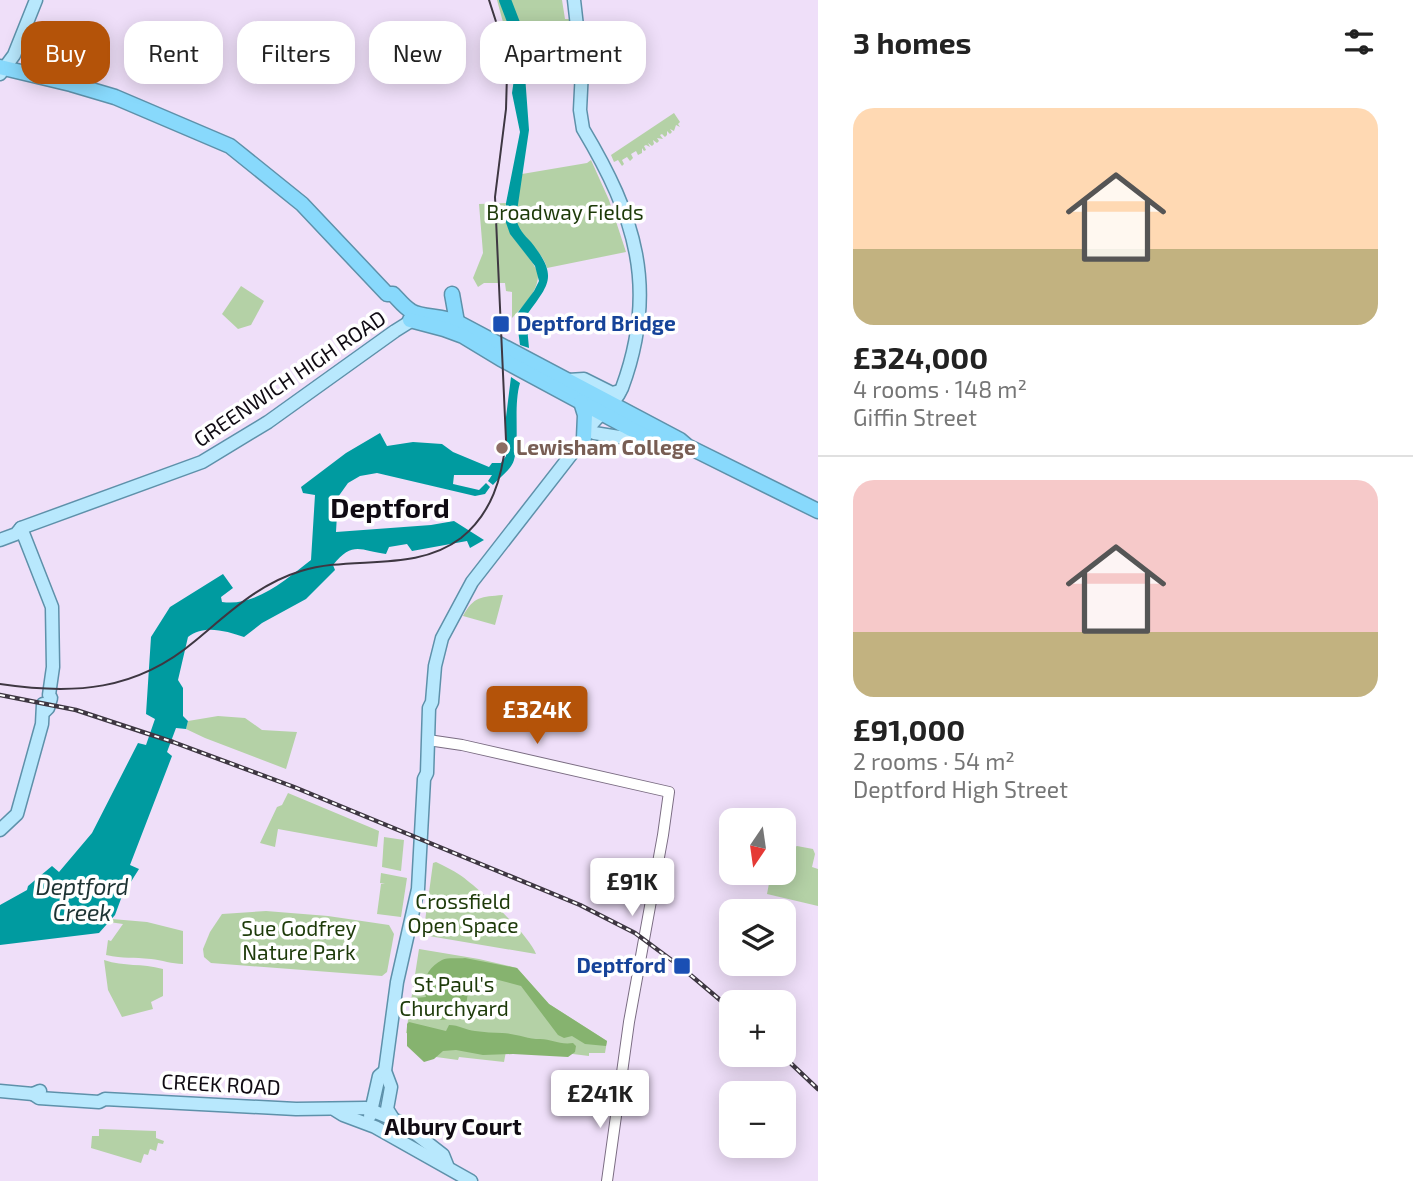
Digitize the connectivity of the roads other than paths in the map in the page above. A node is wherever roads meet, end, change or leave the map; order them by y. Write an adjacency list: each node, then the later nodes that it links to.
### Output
1 (36, 0): 3 (main road)
2 (575, 0): 9 (main road)
3 (2, 70): 5 (highway)
4 (452, 294): 6 (highway)
5 (417, 318): 6 (highway); 8 (highway); 15 (main road, GREENWICH HIGH ROAD)
6 (457, 322): 7 (highway)
7 (550, 371): 9 (highway); 9 (main road)
8 (580, 401): 9 (highway); 10 (highway)
9 (612, 403): 10 (main road); 11 (highway); 12 (main road); 13 (highway)
10 (589, 435): 11 (main road); 18 (main road)
11 (649, 438): 12 (highway)
12 (668, 444): 13 (highway)
13 (687, 446): 14 (highway)
14 (818, 511)
15 (20, 528): 16 (main road, GREENWICH HIGH ROAD); 17 (main road, GREENWICH HIGH ROAD); 19 (main road)
16 (0, 531)
17 (0, 540)
18 (428, 740): 20 (main road); 25 (street)
19 (0, 830)
20 (386, 1076): 22 (main road); 22 (main road)
21 (0, 1091): 22 (main road, CREEK ROAD)
22 (379, 1117): 23 (main road); 23 (main road)
23 (447, 1166): 24 (main road)
24 (471, 1181)
25 (607, 1181)

